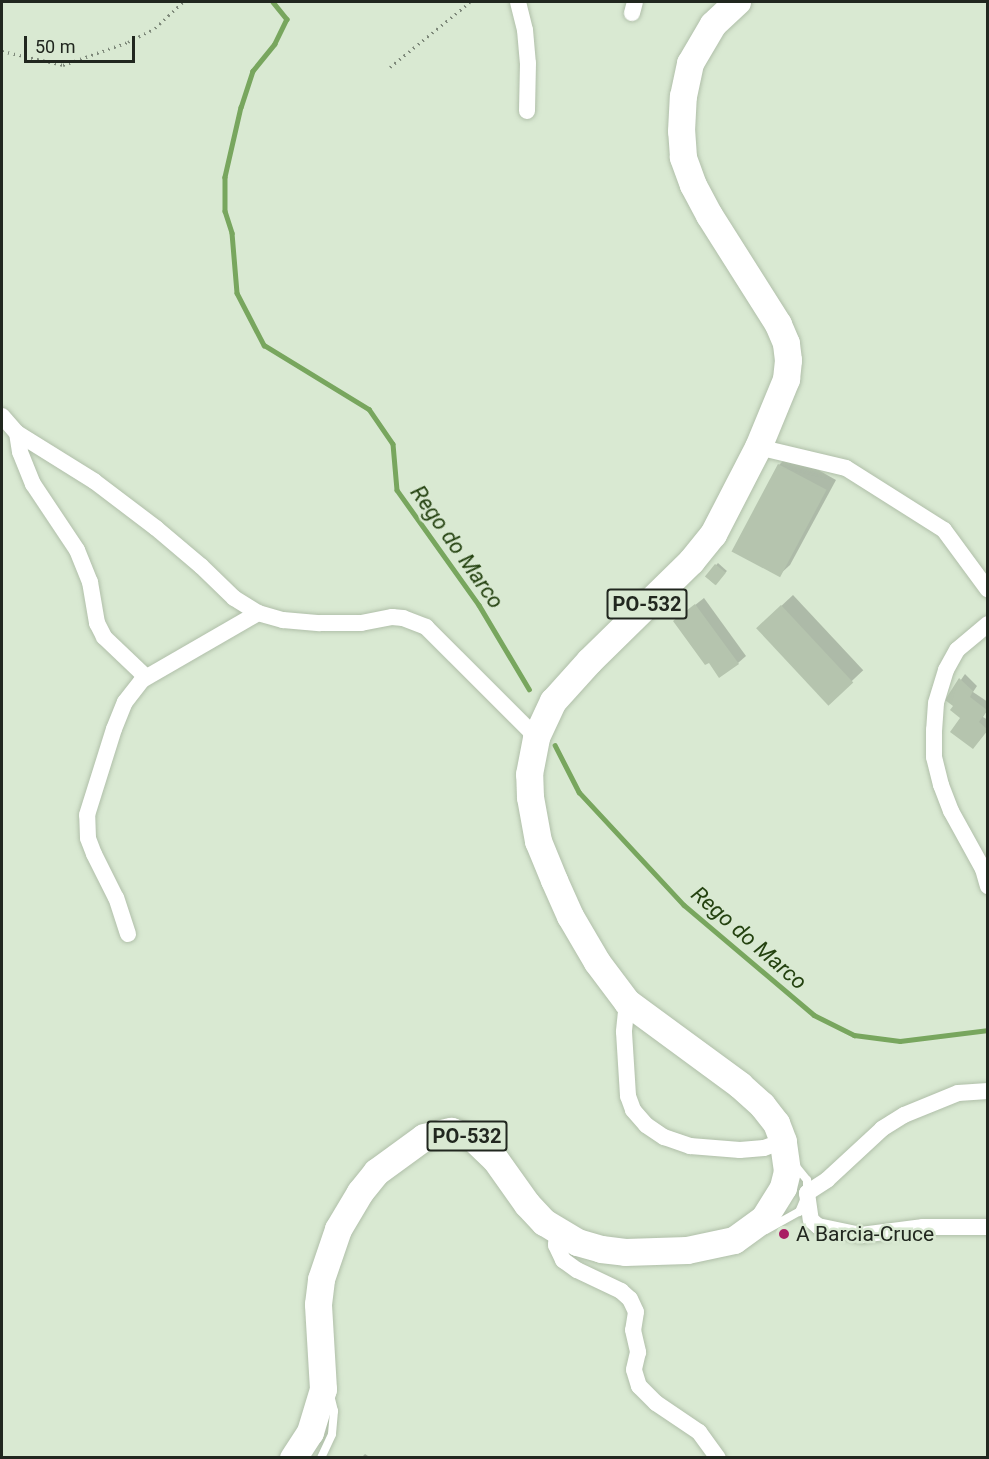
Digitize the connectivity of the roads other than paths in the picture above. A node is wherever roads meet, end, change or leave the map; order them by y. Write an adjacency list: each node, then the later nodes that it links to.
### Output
1 (518, 2): 3 (street)
2 (737, 2): 6 (main road, PO-532)
3 (527, 111)
4 (2, 416): 5 (street)
5 (17, 433): 8 (street); 10 (street)
6 (758, 447): 7 (street); 11 (main road, PO-532)
7 (987, 590)
8 (258, 613): 10 (street); 11 (street)
9 (987, 624): 12 (street)
10 (146, 677): 13 (street)
11 (536, 737): 14 (main road, PO-532)
12 (987, 886)
13 (128, 934)
14 (627, 1002): 16 (main road, PO-532); 16 (street)
15 (987, 1091): 17 (street)
16 (785, 1148): 17 (lane); 20 (main road, PO-532)
17 (807, 1193): 18 (street); 20 (lane)
18 (987, 1227)
19 (557, 1231): 20 (main road, PO-532); 21 (main road, PO-532); 24 (street)
20 (734, 1240)
21 (323, 1368): 22 (main road, PO-532); 23 (lane)
22 (293, 1458)
23 (321, 1458)
24 (718, 1458)

